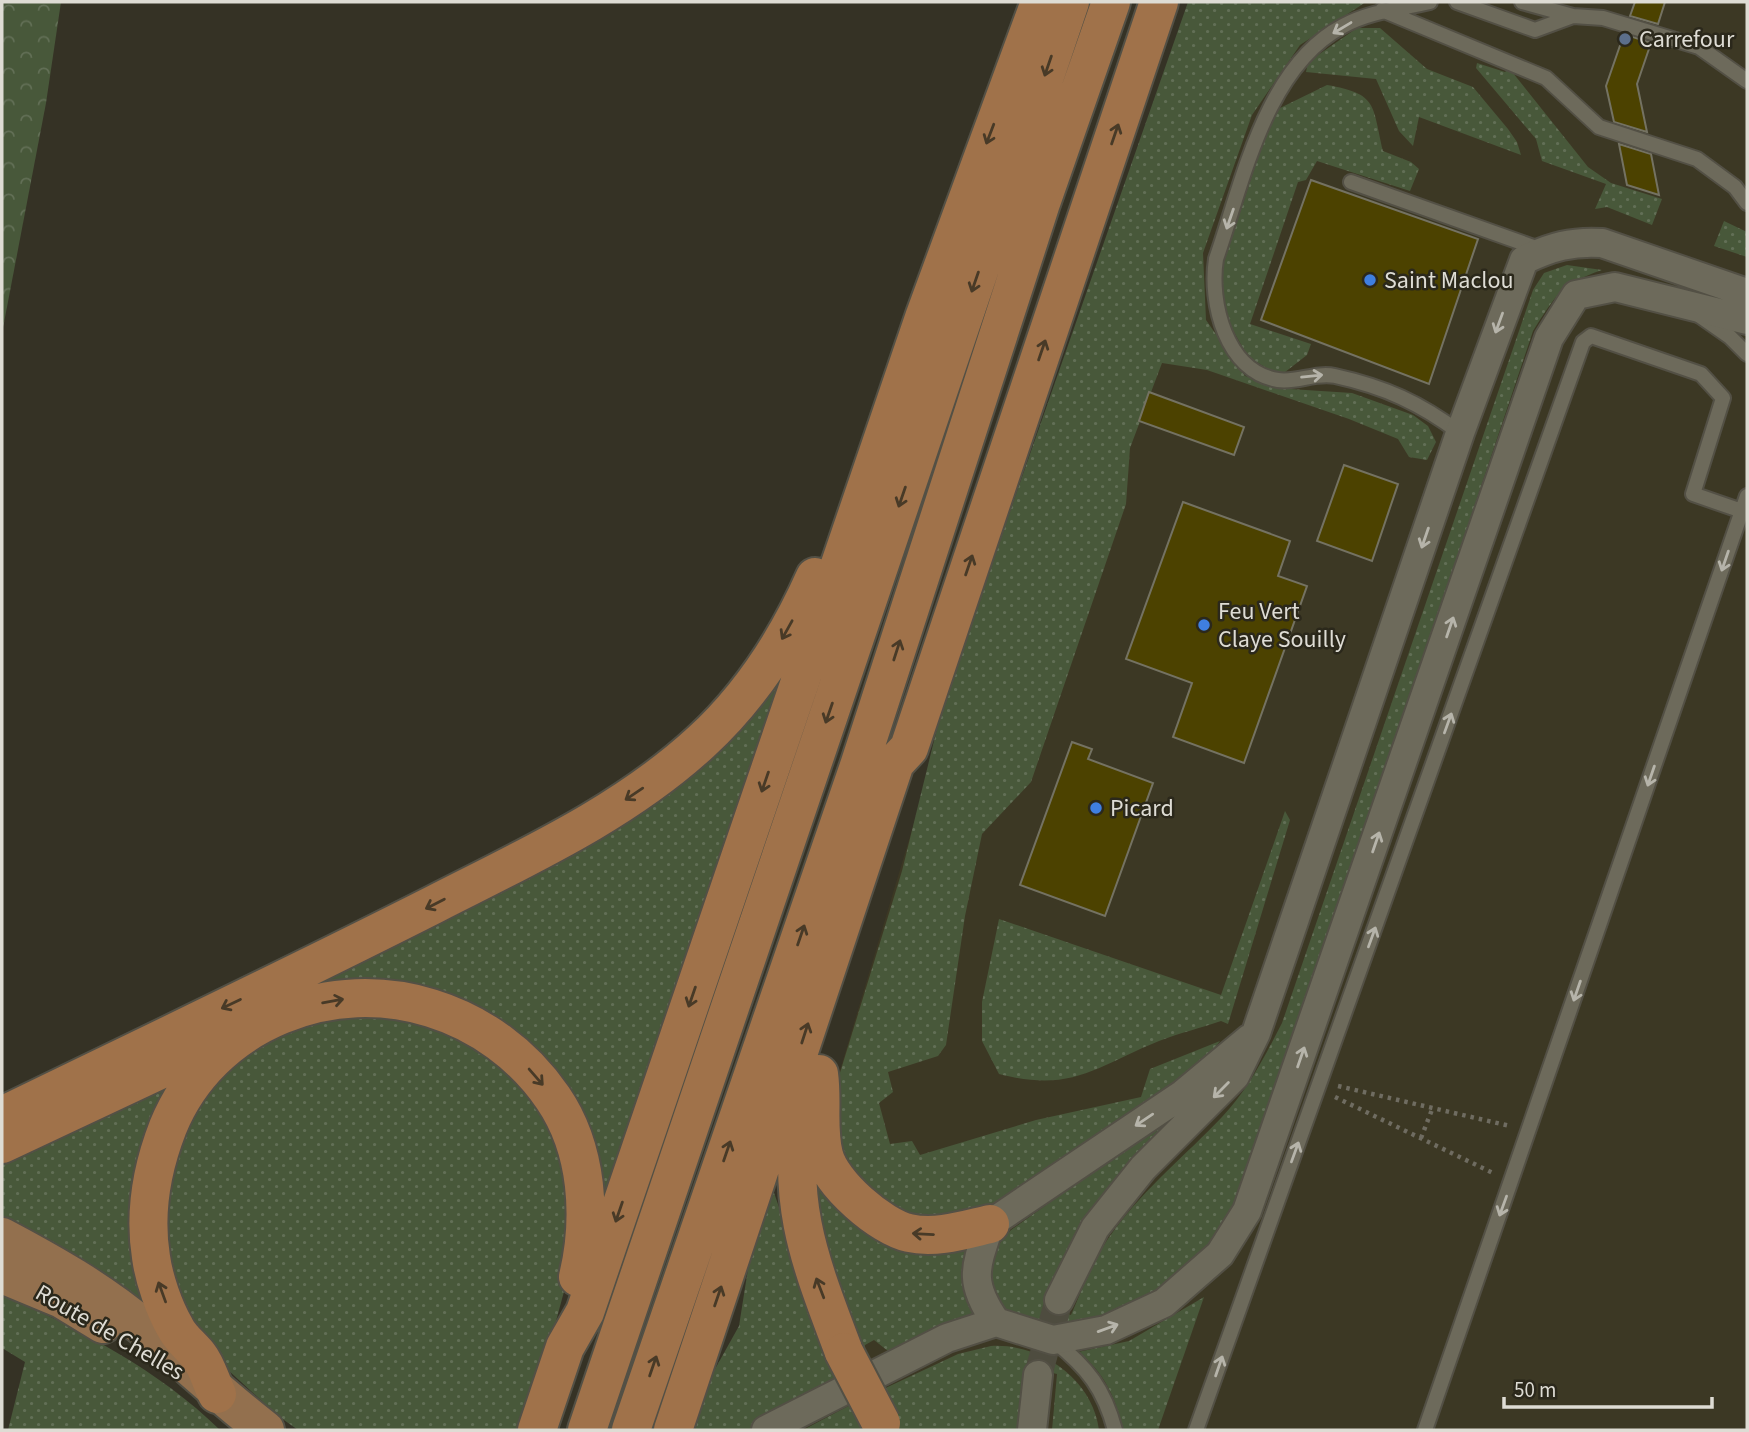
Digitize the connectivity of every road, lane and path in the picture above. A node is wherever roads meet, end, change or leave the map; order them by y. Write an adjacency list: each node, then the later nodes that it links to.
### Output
1 (1040, 2): 20 (highway, one-way to 20)
2 (1070, 2): 44 (highway, one-way to 44)
3 (1111, 2): 45 (highway, one-way to 3)
4 (1159, 2): 22 (highway, one-way to 4)
5 (1430, 2): 8 (lane)
6 (1457, 2): 9 (lane)
7 (1522, 2): 9 (lane)
8 (1380, 10): 12 (lane); 18 (lane, one-way to 18)
9 (1573, 16): 10 (lane)
10 (1747, 81)
11 (1351, 182): 13 (lane)
12 (1747, 203)
13 (1544, 250): 14 (street); 18 (street, one-way to 18)
14 (1747, 293)
15 (1688, 307): 16 (street); 17 (lane); 37 (street, one-way to 15)
16 (1747, 320)
17 (1747, 354)
18 (1460, 433): 23 (street, one-way to 23)
19 (1747, 496): 21 (lane)
20 (859, 508): 27 (highway, one-way to 27); 38 (highway, one-way to 38)
21 (1742, 512): 28 (lane, one-way to 28); 50 (lane, one-way to 21)
22 (909, 748): 25 (highway); 46 (highway, one-way to 22)
23 (1256, 1033): 32 (street, one-way to 32); 35 (street, one-way to 35)
24 (226, 1046): 30 (highway); 38 (highway, one-way to 38); 40 (highway, one-way to 24)
25 (819, 1074): 32 (highway, one-way to 25); 41 (highway, one-way to 25, bridge)
26 (1433, 1107): 28 (path); 29 (path); 29 (path)
27 (2, 1116)
28 (1529, 1131): 31 (lane)
29 (1421, 1138): 31 (path)
30 (2, 1144)
31 (1511, 1182): 51 (lane, one-way to 51)
32 (990, 1224): 36 (street)
33 (2, 1237): 40 (main road, Route de Chelles)
34 (2, 1274): 40 (main road, Route de Chelles)
35 (1059, 1300)
36 (996, 1322): 37 (street); 47 (street)
37 (1053, 1340): 49 (lane)
38 (565, 1347): 43 (highway)
39 (1038, 1375): 48 (street)
40 (217, 1394): 42 (main road, Route de Chelles)
41 (882, 1427)
42 (265, 1430)
43 (537, 1430)
44 (586, 1430)
45 (631, 1430)
46 (673, 1430)
47 (766, 1430)
48 (1032, 1430)
49 (1115, 1430)
50 (1196, 1430)
51 (1425, 1430)

